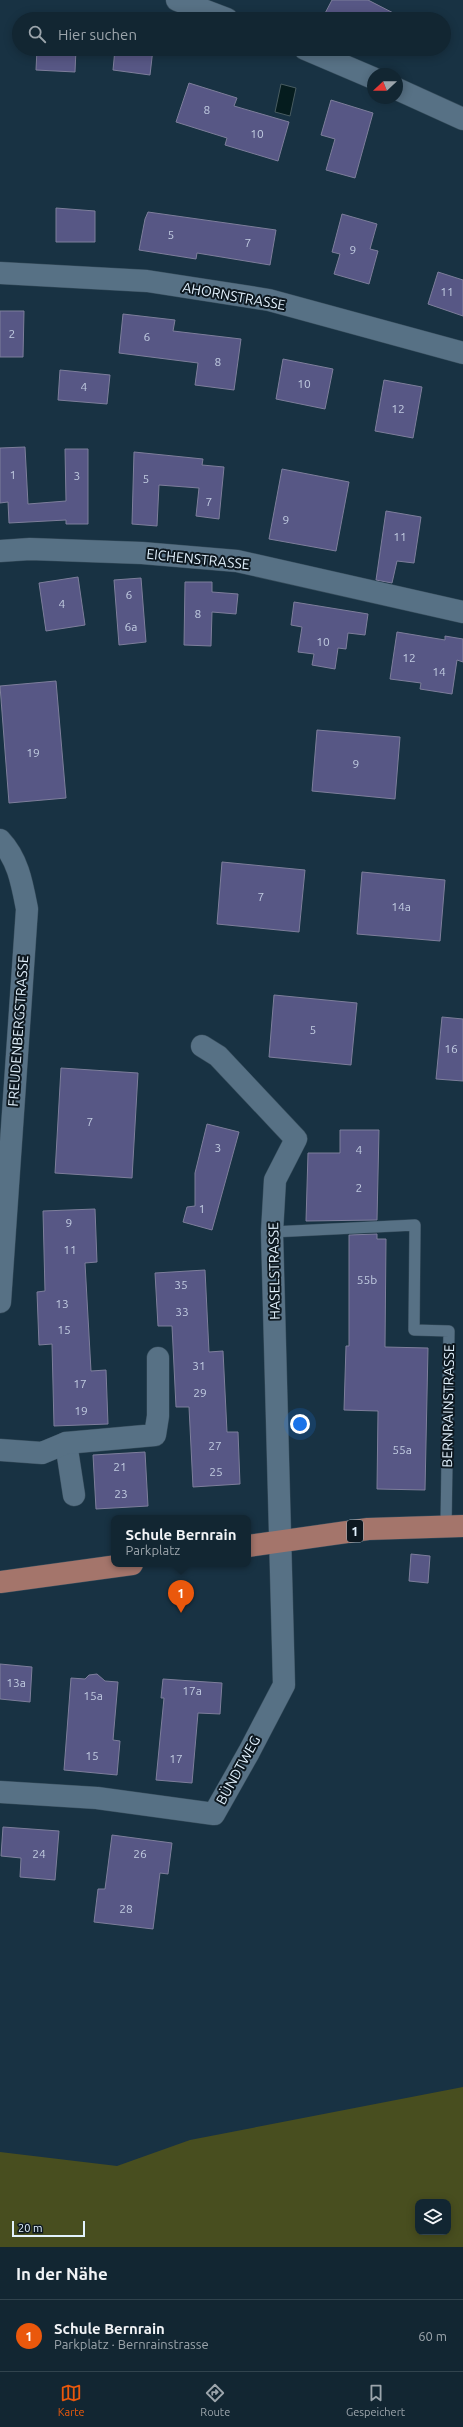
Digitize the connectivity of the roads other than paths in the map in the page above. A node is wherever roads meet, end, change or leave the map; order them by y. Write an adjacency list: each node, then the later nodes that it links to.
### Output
1 (177, 0): 2 (street)
2 (209, 12)
3 (321, 56): 4 (street)
4 (367, 75)
5 (403, 92): 6 (street)
6 (463, 119)
7 (0, 273): 8 (street, AHORNSTRASSE)
8 (463, 353)
9 (0, 551): 10 (street, EICHENSTRASSE)
10 (463, 612)
11 (0, 840): 14 (street, FREUDENBERGSTRASSE)
12 (202, 1046): 13 (street, HASELSTRASSE)
13 (272, 1232): 19 (lane, BERNRAINSTRASSE); 20 (street, HASELSTRASSE)
14 (0, 1302)
15 (158, 1358): 16 (street)
16 (66, 1444): 17 (street); 18 (street)
17 (0, 1450)
18 (74, 1495)
19 (455, 1526): 20 (main road, BERNRAINSTRASSE / 1)
20 (282, 1540): 21 (main road, BERNRAINSTRASSE / 1); 24 (street, BÜNDTWEG)
21 (251, 1545)
22 (111, 1567): 23 (main road)
23 (0, 1582)
24 (0, 1792)

